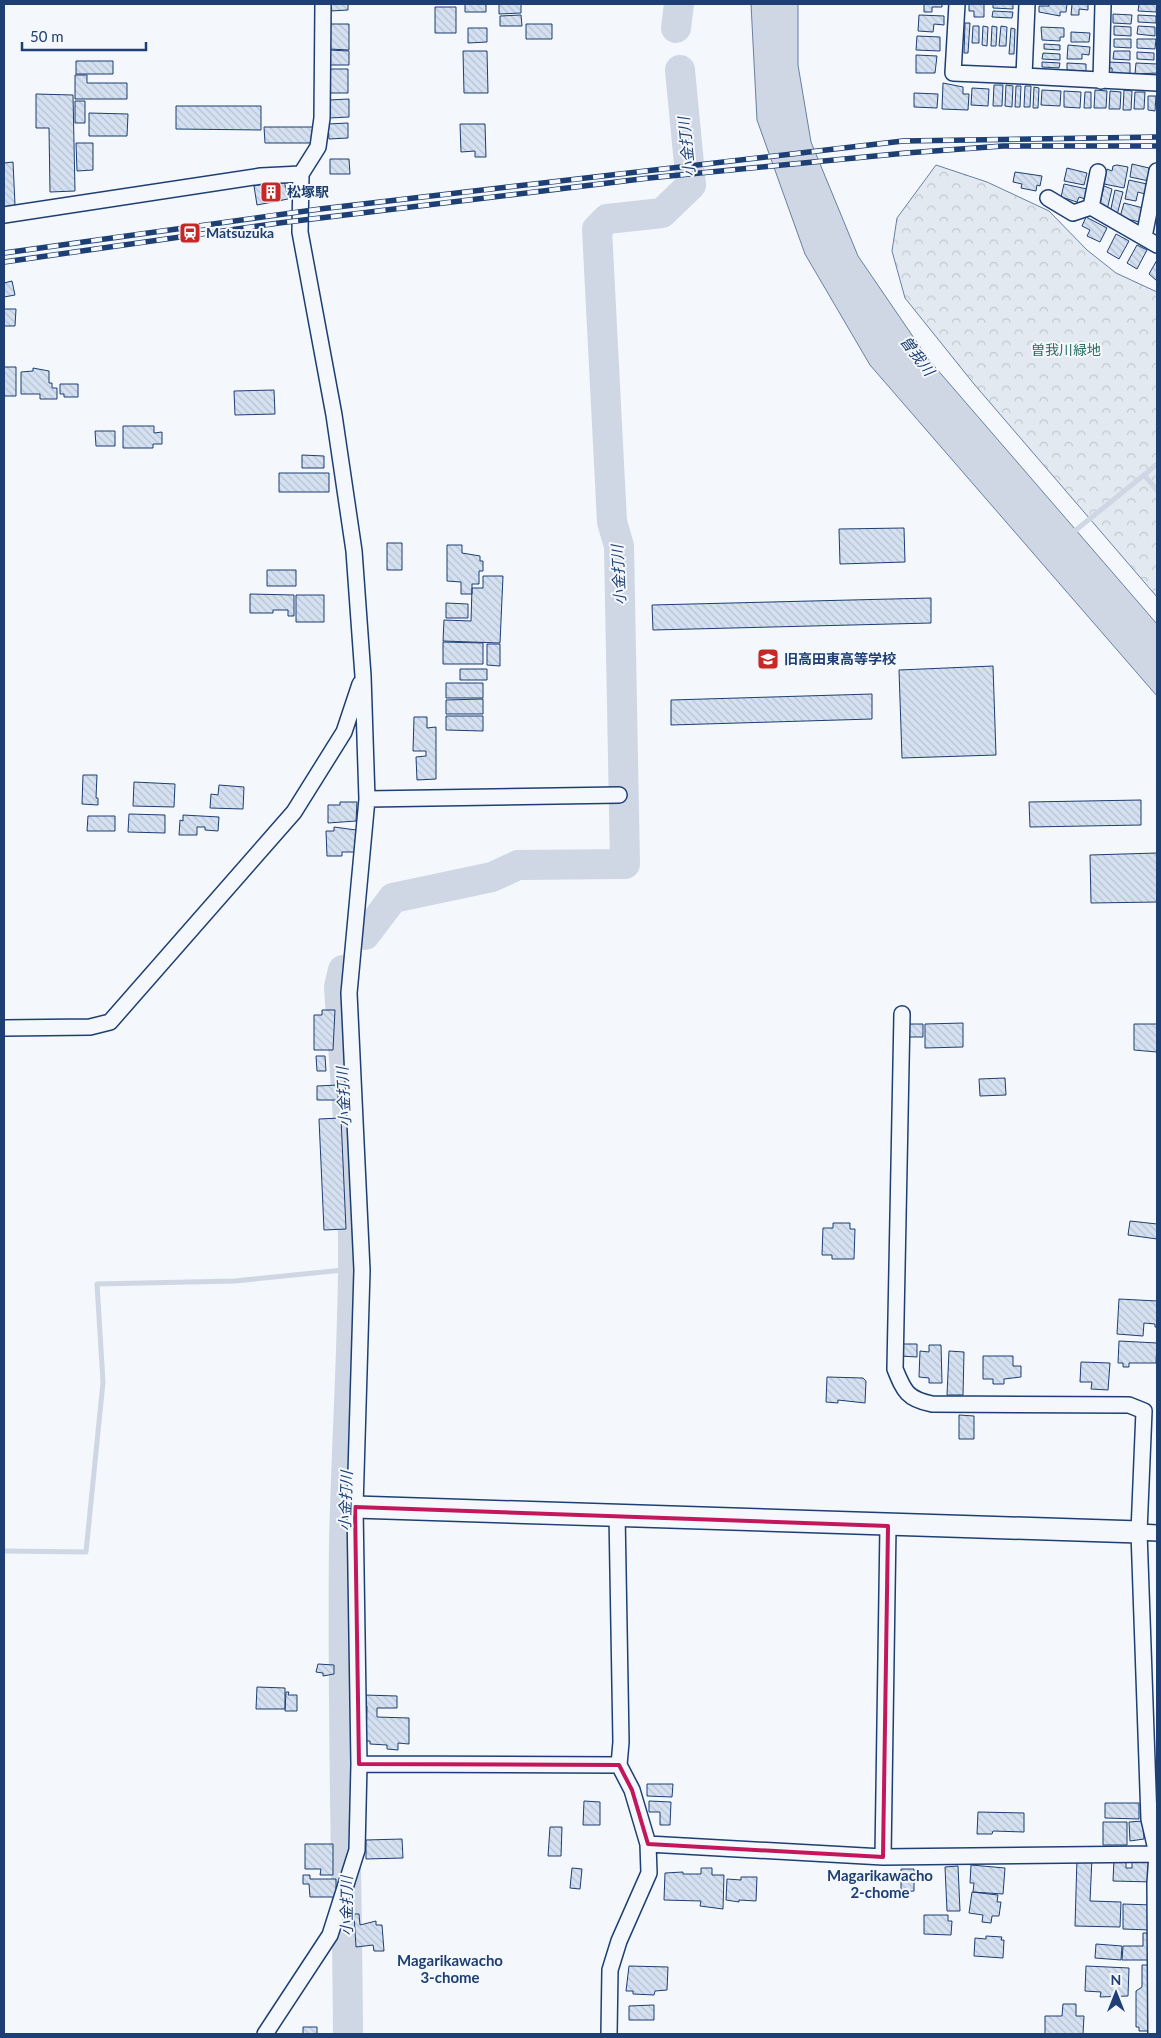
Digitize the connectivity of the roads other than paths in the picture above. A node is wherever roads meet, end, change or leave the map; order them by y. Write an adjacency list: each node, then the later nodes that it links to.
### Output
1 (323, 4): 10 (street)
2 (956, 4): 5 (street)
3 (1026, 4): 5 (street)
4 (1103, 4): 6 (street)
5 (1024, 76): 6 (street)
6 (1102, 80): 7 (street)
7 (1157, 83)
8 (1157, 171): 14 (street)
9 (1098, 172): 12 (street)
10 (301, 174): 13 (street); 16 (street)
11 (1048, 198): 12 (street)
12 (1092, 207): 14 (street)
13 (4, 214)
14 (1144, 237): 15 (street)
15 (1157, 245)
16 (363, 676): 18 (street); 20 (street)
17 (619, 795): 18 (street)
18 (367, 799): 21 (street)
19 (902, 1014): 24 (street)
20 (4, 1028)
21 (355, 1507): 22 (street); 25 (street)
22 (618, 1514): 23 (street); 26 (street)
23 (888, 1526): 24 (street); 30 (street)
24 (1148, 1533): 27 (street)
25 (358, 1764): 26 (street); 31 (street)
26 (619, 1765): 28 (street)
27 (1153, 1818): 29 (street)
28 (648, 1844): 30 (street); 32 (street)
29 (1157, 1854): 30 (street); 33 (street)
30 (883, 1857)
31 (265, 2034)
32 (609, 2034)
33 (1156, 2034)

